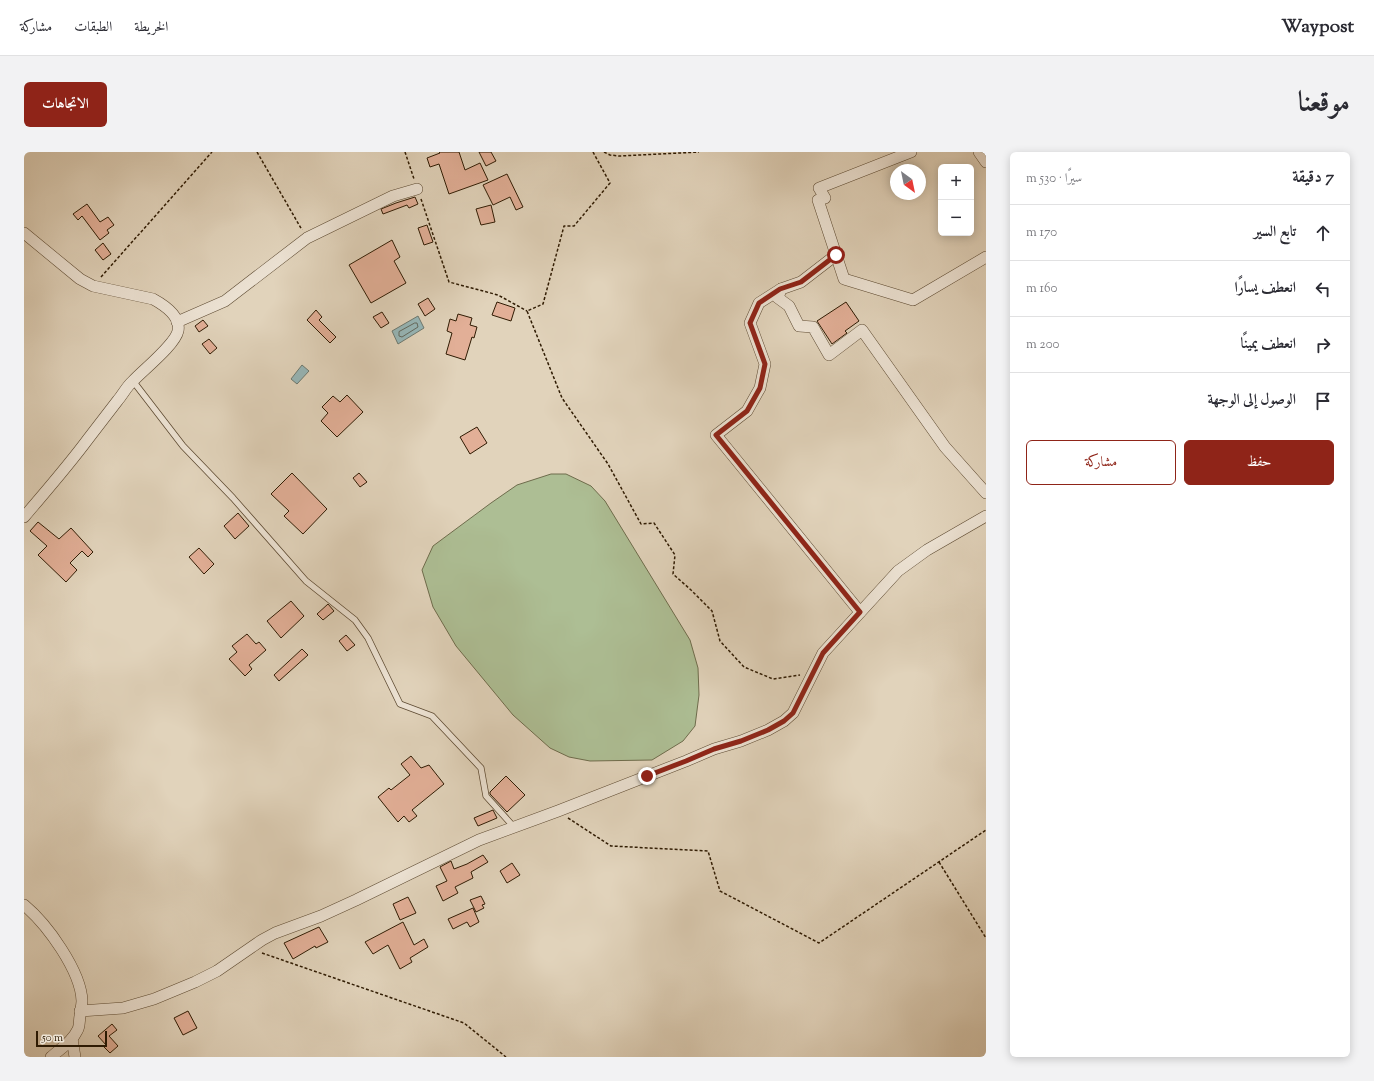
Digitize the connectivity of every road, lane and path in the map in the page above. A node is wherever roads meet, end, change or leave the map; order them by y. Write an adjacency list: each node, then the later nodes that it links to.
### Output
1 (212, 152): 15 (path)
2 (256, 152): 12 (path)
3 (405, 152): 10 (path)
4 (593, 152): 17 (path)
5 (604, 152): 6 (path)
6 (699, 152)
7 (911, 152): 13 (street)
8 (979, 152): 9 (street)
9 (986, 162)
10 (417, 189): 12 (street); 17 (path)
11 (24, 233): 15 (street)
12 (307, 238): 18 (street)
13 (836, 255): 14 (street); 16 (street)
14 (986, 257)
15 (93, 286): 18 (street)
16 (780, 289): 20 (street); 23 (street)
17 (527, 311): 24 (path)
18 (177, 322): 19 (street)
19 (133, 381): 22 (street); 26 (lane)
20 (986, 493)
21 (986, 516): 23 (street)
22 (24, 517)
23 (860, 612): 24 (street)
24 (812, 674): 25 (street)
25 (558, 811): 26 (street); 28 (path)
26 (514, 827): 31 (street)
27 (986, 830): 28 (path)
28 (939, 862): 30 (path)
29 (24, 905): 32 (street)
30 (986, 938)
31 (249, 949): 32 (street); 36 (path)
32 (80, 1011): 33 (street)
33 (72, 1039): 34 (street); 35 (street)
34 (51, 1057)
35 (75, 1057)
36 (506, 1057)

